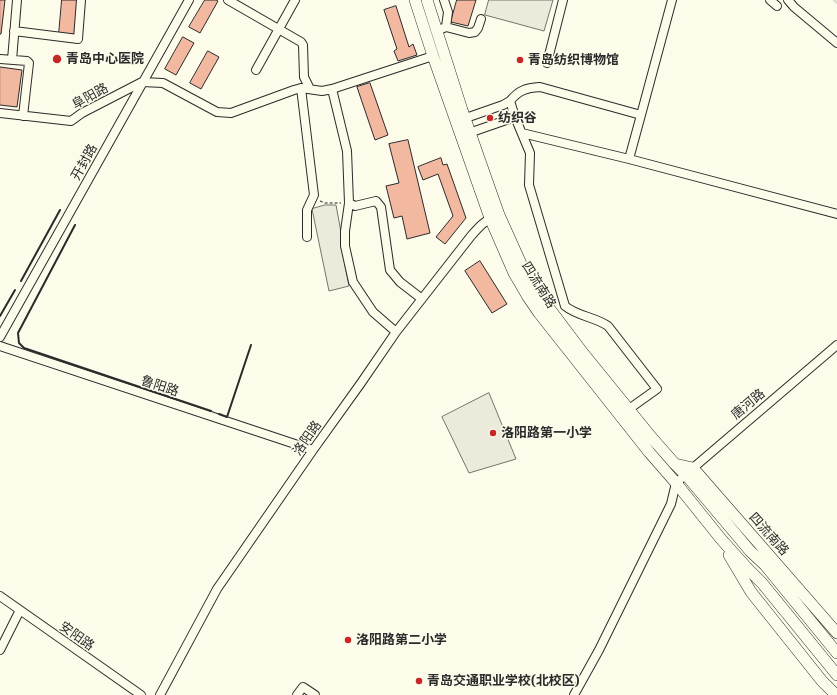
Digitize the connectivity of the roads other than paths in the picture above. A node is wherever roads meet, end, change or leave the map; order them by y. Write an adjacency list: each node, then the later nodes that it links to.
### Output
1 (17, 0): 17 (street)
2 (81, 0): 17 (street)
3 (189, 0): 24 (street, 开封路)
4 (228, 0): 15 (street)
5 (295, 0): 15 (street)
6 (415, 0): 19 (main road, 四流南路)
7 (427, 0): 16 (main road, 四流南路)
8 (444, 0): 16 (street)
9 (563, 0): 22 (street)
10 (672, 0): 29 (street)
11 (770, 0): 13 (street)
12 (788, 0): 18 (street)
13 (777, 6)
14 (481, 19): 16 (street)
15 (279, 29): 23 (street); 25 (street)
16 (441, 29): 32 (main road, 四流南路)
17 (14, 31): 21 (street)
18 (837, 43)
19 (433, 56): 26 (street); 32 (main road, 四流南路)
20 (0, 58): 21 (street)
21 (12, 60): 30 (street)
22 (547, 63)
23 (256, 70)
24 (142, 82): 25 (street); 30 (street, 阜阳路); 42 (street, 开封路)
25 (306, 89): 26 (street); 39 (street)
26 (332, 89): 36 (street)
27 (510, 101): 29 (street); 31 (street); 32 (street)
28 (0, 113): 30 (street, 阜阳路)
29 (641, 115): 35 (street)
30 (23, 116)
31 (515, 117): 33 (street); 34 (street)
32 (461, 119): 34 (main road, 四流南路)
33 (522, 133): 35 (street); 45 (street)
34 (466, 134): 38 (main road, 四流南路)
35 (629, 159): 37 (street)
36 (349, 203): 40 (street); 41 (street)
37 (837, 214)
38 (495, 216): 40 (street, 洛阳路); 45 (main road, 四流南路); 48 (main road, 四流南路)
39 (307, 237)
40 (422, 299): 41 (street, 洛阳路)
41 (396, 332): 46 (street, 洛阳路)
42 (0, 337)
43 (837, 345): 47 (street, 唐河路)
44 (0, 346): 46 (street, 鲁阳路)
45 (630, 409): 47 (main road, 四流南路)
46 (313, 450): 57 (street, 洛阳路)
47 (689, 471): 48 (street, 唐河路); 52 (main road, 四流南路); 54 (main road, 四流南路)
48 (676, 483): 49 (main road, 四流南路); 60 (street)
49 (721, 539): 55 (main road, 四流南路); 61 (main road, 四流南路)
50 (0, 596): 51 (street, 安阳路)
51 (20, 610): 53 (street); 56 (street, 安阳路)
52 (837, 633)
53 (0, 650)
54 (837, 653)
55 (837, 674)
56 (141, 695)
57 (160, 695)
58 (297, 695): 59 (street)
59 (315, 695)
60 (574, 695)
61 (836, 695)

